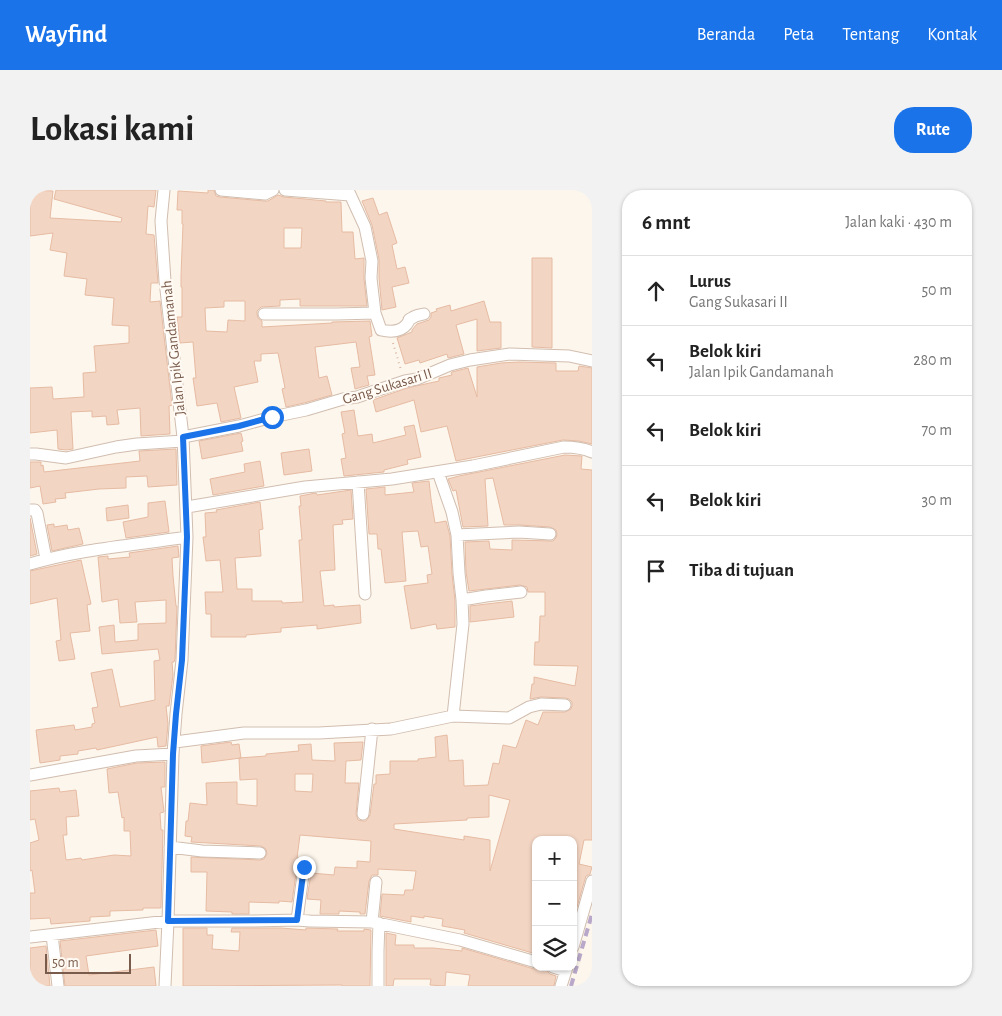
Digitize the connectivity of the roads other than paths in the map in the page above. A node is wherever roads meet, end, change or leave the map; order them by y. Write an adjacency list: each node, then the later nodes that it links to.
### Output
1 (164, 190): 10 (street, Jalan Ipik Gandamanah)
2 (221, 190): 3 (street)
3 (273, 190)
4 (285, 190): 5 (street)
5 (349, 192): 6 (street)
6 (375, 313): 7 (street); 8 (street)
7 (264, 314)
8 (424, 314)
9 (592, 361): 10 (street, Gang Sukasari II)
10 (183, 439): 12 (street, Gang Sukasari II); 15 (street, Jalan Ipik Gandamanah)
11 (592, 452): 13 (street)
12 (30, 454)
13 (438, 472): 14 (street); 18 (street)
14 (358, 482): 15 (street); 23 (street)
15 (187, 507): 19 (street, Jalan Ipik Gandamanah)
16 (30, 510): 20 (street)
17 (550, 534): 18 (street)
18 (457, 535): 24 (street)
19 (187, 537): 20 (street); 28 (street, Jalan Ipik Gandamanah)
20 (46, 559): 21 (street)
21 (30, 564)
22 (521, 592): 24 (street)
23 (365, 594)
24 (462, 600): 26 (street)
25 (565, 706): 26 (street)
26 (453, 716): 27 (street)
27 (372, 729): 28 (street); 31 (street)
28 (175, 742): 29 (street, Jalan Ipik Gandamanah)
29 (173, 754): 30 (street); 32 (street, Jalan Ipik Gandamanah)
30 (30, 775)
31 (363, 814)
32 (170, 847): 33 (street); 38 (street, Jalan Ipik Gandamanah)
33 (260, 853)
34 (304, 867): 37 (street)
35 (592, 881): 40 (street)
36 (376, 882): 39 (street)
37 (297, 920): 38 (street); 39 (street)
38 (168, 921): 41 (street); 46 (street, Jalan Ipik Gandamanah)
39 (376, 922): 43 (street); 47 (street)
40 (577, 933)
41 (52, 935): 42 (street); 45 (street)
42 (30, 937)
43 (532, 961)
44 (566, 971): 48 (street)
45 (58, 986)
46 (165, 986)
47 (378, 986)
48 (562, 986)

